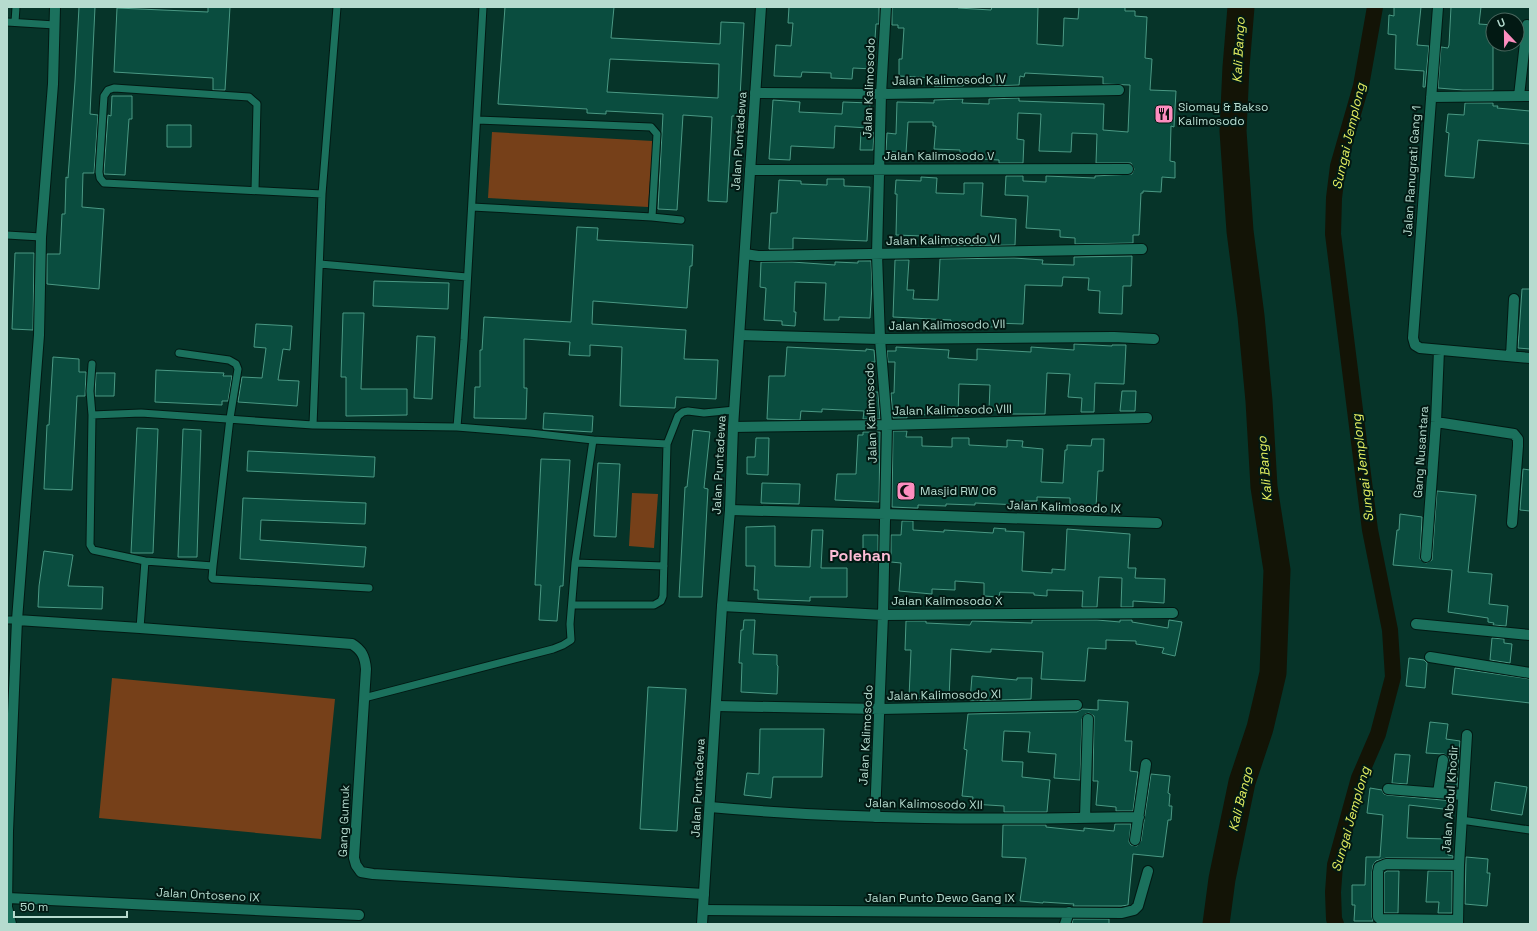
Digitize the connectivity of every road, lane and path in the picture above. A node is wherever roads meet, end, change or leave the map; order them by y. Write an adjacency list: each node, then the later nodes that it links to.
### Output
1 (16, 7): 8 (lane)
2 (55, 7): 9 (street)
3 (337, 7): 22 (lane)
4 (483, 7): 17 (lane)
5 (761, 7): 12 (street, Jalan Puntadewa)
6 (886, 7): 13 (street, Jalan Kalimosodo)
7 (1438, 7): 16 (street, Jalan Ranugrati Gang 1)
8 (11, 22): 9 (lane)
9 (55, 25): 27 (street)
10 (1527, 25): 14 (street)
11 (1118, 90): 13 (street, Jalan Kalimosodo IV)
12 (755, 93): 13 (street, Jalan Kalimosodo IV); 20 (street, Jalan Puntadewa)
13 (881, 94): 18 (street, Jalan Kalimosodo)
14 (1519, 96): 15 (street); 16 (street)
15 (1530, 96)
16 (1431, 97): 37 (street, Jalan Ranugrati Gang 1)
17 (477, 120): 23 (lane); 24 (lane)
18 (879, 169): 19 (street, Jalan Kalimosodo V); 20 (street, Jalan Kalimosodo V); 30 (street, Jalan Kalimosodo)
19 (1128, 169)
20 (750, 170): 29 (street, Jalan Puntadewa)
21 (255, 190): 21 (lane); 22 (lane)
22 (322, 194): 31 (lane)
23 (472, 207): 24 (lane); 32 (lane)
24 (652, 217): 25 (lane)
25 (681, 220)
26 (7, 236): 27 (lane)
27 (41, 237): 67 (street)
28 (1142, 249): 30 (street, Jalan Kalimosodo VI)
29 (745, 254): 30 (street, Jalan Kalimosodo VI); 34 (street, Jalan Puntadewa)
30 (877, 254): 35 (street, Jalan Kalimosodo)
31 (320, 264): 32 (lane); 47 (lane)
32 (467, 277): 49 (lane)
33 (1514, 299): 39 (street)
34 (740, 335): 35 (street, Jalan Kalimosodo VII); 42 (street, Jalan Puntadewa)
35 (880, 339): 36 (street, Jalan Kalimosodo VII); 48 (street, Jalan Kalimosodo)
36 (1154, 339)
37 (1439, 350): 39 (street); 46 (street, Gang Nusantara)
38 (179, 353): 44 (lane)
39 (1511, 356): 40 (street)
40 (1530, 358)
41 (92, 364): 43 (lane)
42 (734, 410): 50 (street, Jalan Puntadewa); 52 (lane)
43 (92, 415): 44 (lane); 58 (lane)
44 (230, 418): 47 (lane); 60 (lane)
45 (1147, 418): 48 (street, Jalan Kalimosodo VIII)
46 (1436, 422): 56 (street); 57 (street, Gang Nusantara)
47 (313, 425): 49 (lane)
48 (886, 425): 50 (street, Jalan Kalimosodo VIII); 54 (street, Jalan Kalimosodo)
49 (457, 427): 51 (lane)
50 (733, 427): 53 (street, Jalan Puntadewa)
51 (593, 440): 52 (lane); 59 (lane)
52 (667, 444): 61 (lane)
53 (730, 510): 54 (street, Jalan Kalimosodo IX); 64 (street, Jalan Puntadewa)
54 (885, 514): 55 (street, Jalan Kalimosodo IX); 66 (street, Jalan Kalimosodo)
55 (1157, 523)
56 (1512, 524)
57 (1426, 557)
58 (146, 562): 60 (lane); 69 (lane)
59 (575, 563): 61 (lane); 63 (lane)
60 (213, 566): 62 (lane)
61 (664, 566): 63 (lane)
62 (369, 588)
63 (572, 605): 73 (lane)
64 (722, 606): 66 (street, Jalan Kalimosodo X); 75 (street, Jalan Puntadewa)
65 (1173, 613): 66 (street, Jalan Kalimosodo X)
66 (883, 615): 76 (street, Jalan Kalimosodo)
67 (12, 620): 69 (street, Gang Gumuk); 90 (street)
68 (1416, 624): 70 (street)
69 (140, 628): 73 (street, Gang Gumuk)
70 (1530, 635)
71 (1430, 657): 72 (street)
72 (1530, 673)
73 (364, 698): 94 (street, Gang Gumuk)
74 (1077, 705): 76 (street, Jalan Kalimosodo XI)
75 (716, 706): 76 (street, Jalan Kalimosodo XI); 84 (street, Jalan Puntadewa)
76 (880, 709): 85 (street, Jalan Kalimosodo)
77 (1088, 719): 87 (street)
78 (1467, 735): 83 (street, Jalan Abdul Khodir)
79 (1443, 760): 82 (street)
80 (1146, 764): 86 (street)
81 (1388, 789): 82 (street)
82 (1438, 793): 83 (street)
83 (1463, 795): 88 (street, Jalan Abdul Khodir)
84 (710, 807): 85 (street, Jalan Kalimosodo XII); 94 (street, Jalan Puntadewa)
85 (875, 817): 87 (street, Jalan Kalimosodo XII)
86 (1139, 817): 87 (street, Jalan Kalimosodo XII); 91 (street)
87 (1085, 818)
88 (1461, 820): 89 (lane); 92 (street, Jalan Abdul Khodir)
89 (1530, 830)
90 (7, 831): 95 (street)
91 (1135, 840)
92 (1459, 865): 99 (street, Jalan Abdul Khodir); 99 (street, Jalan Abdul Khodir)
93 (1148, 871): 97 (street, Jalan Punto Dewo Gang IX)
94 (704, 894): 96 (street, Jalan Puntadewa)
95 (7, 904): 98 (street, Jalan Ontoseno IX); 100 (street)
96 (703, 910): 97 (street, Jalan Punto Dewo Gang IX); 101 (street, Jalan Puntadewa)
97 (1069, 912): 102 (street)
98 (359, 915)
99 (1458, 922)
100 (11, 924)
101 (702, 924)
102 (1065, 924)

